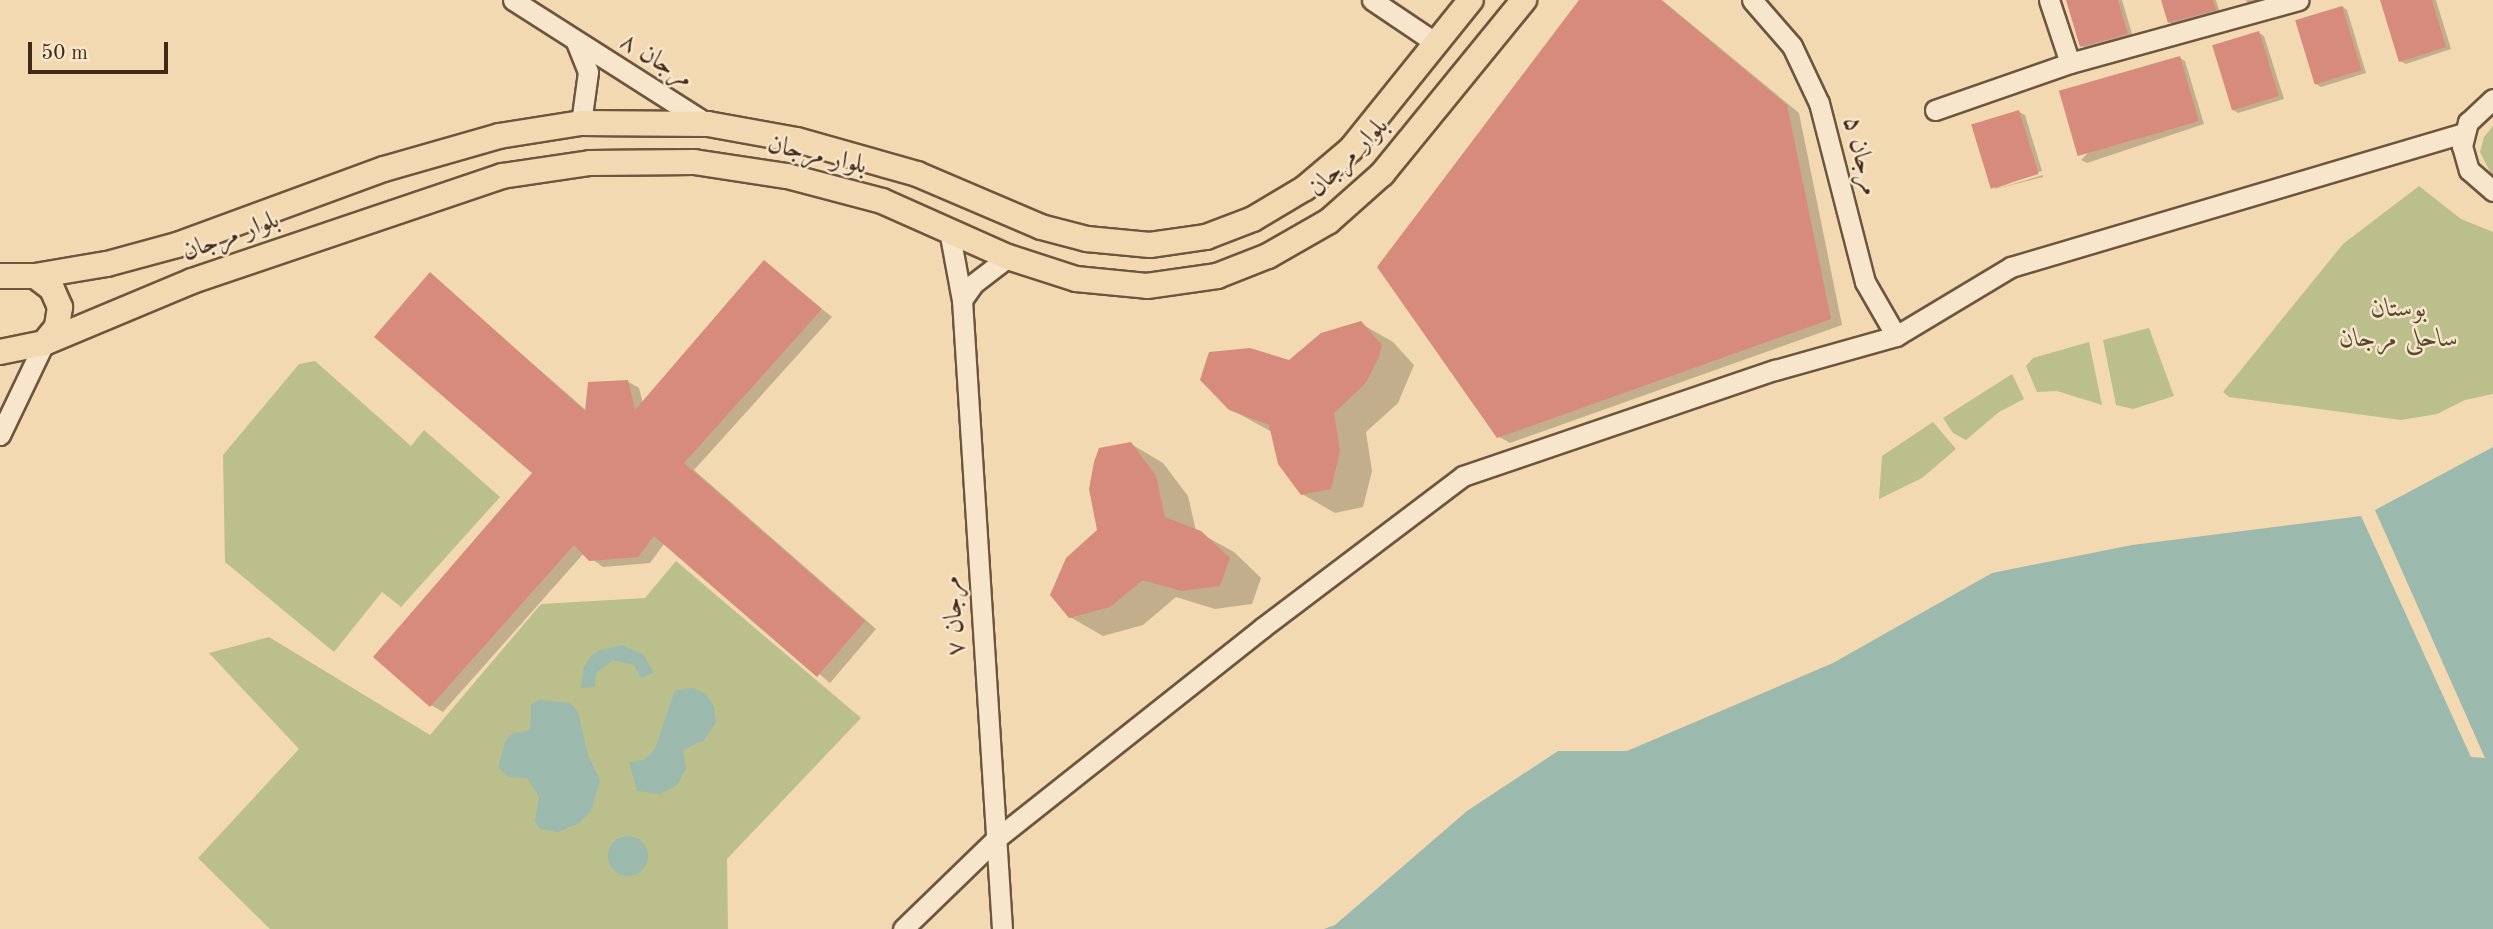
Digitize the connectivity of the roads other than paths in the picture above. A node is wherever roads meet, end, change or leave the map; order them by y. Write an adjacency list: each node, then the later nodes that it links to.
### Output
1 (513, 0): 8 (street, مرجان ۸)
2 (1372, 0): 9 (street)
3 (1472, 0): 9 (main road, بلوار مرجان)
4 (1524, 0): 11 (main road, بلوار مرجان)
5 (1752, 0): 23 (street, مرجان ۵)
6 (2049, 0): 10 (street)
7 (2298, 0): 10 (street)
8 (576, 42): 14 (street, مرجان ۸); 15 (street, مرجان ۸)
9 (1436, 43): 11 (main road); 15 (main road, بلوار مرجان)
10 (2070, 63): 13 (street)
11 (1466, 67): 19 (main road, بلوار مرجان)
12 (2490, 100): 16 (street)
13 (1935, 110)
14 (581, 123): 15 (main road, بلوار مرجان); 21 (main road, بلوار مرجان)
15 (708, 124)
16 (2464, 133): 17 (street); 23 (street)
17 (2493, 191)
18 (949, 230): 19 (main road, بلوار مرجان); 22 (street, مرجان ۷); 24 (main road, بلوار مرجان)
19 (1009, 257): 22 (street)
20 (0, 276): 21 (main road, بلوار مرجان)
21 (35, 276): 24 (main road)
22 (962, 300): 27 (street, مرجان ۷)
23 (1896, 336): 27 (street)
24 (44, 343): 25 (main road, بلوار مرجان); 26 (street)
25 (0, 352)
26 (0, 435)
27 (996, 839): 28 (street); 29 (street, مرجان ۷)
28 (903, 929)
29 (1002, 929)

